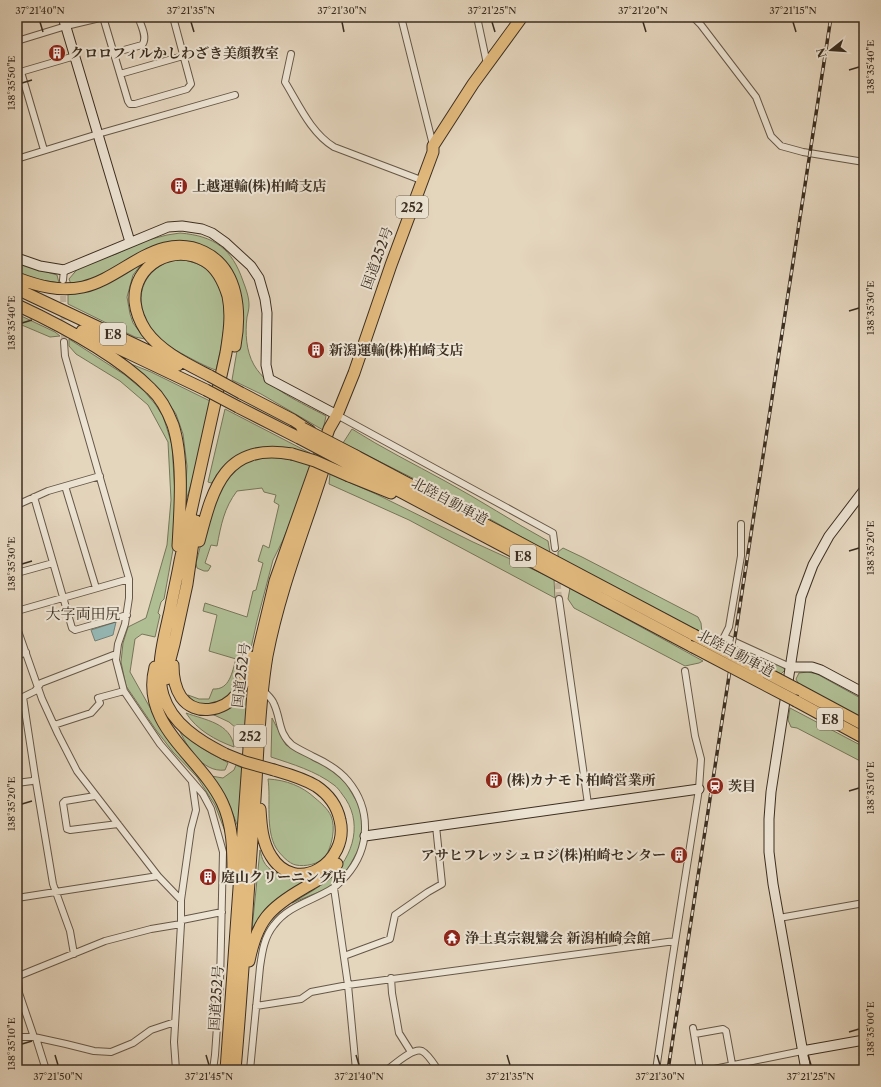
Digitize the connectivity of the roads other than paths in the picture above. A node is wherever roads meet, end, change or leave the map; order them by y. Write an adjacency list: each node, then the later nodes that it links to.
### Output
1 (103, 17): 8 (street); 10 (street)
2 (138, 17): 10 (street)
3 (172, 17): 13 (street)
4 (401, 17): 19 (street)
5 (478, 17): 14 (street)
6 (522, 17): 14 (highway, 国道252号 / 252)
7 (693, 17): 23 (street)
8 (65, 21): 9 (street); 12 (street)
9 (17, 41)
10 (113, 53): 16 (street)
11 (291, 54): 24 (street)
12 (75, 56): 15 (street); 18 (street)
13 (183, 56): 16 (street); 16 (street)
14 (488, 64): 19 (highway, 国道252号 / 252)
15 (19, 73): 20 (street)
16 (120, 74)
17 (235, 95): 18 (street)
18 (98, 134): 20 (street); 25 (street)
19 (433, 146): 24 (highway, 国道252号 / 252)
20 (44, 150): 22 (street)
21 (17, 151): 22 (street)
22 (18, 159)
23 (864, 162)
24 (422, 180): 35 (highway, 国道252号 / 252)
25 (130, 242): 27 (street); 35 (street)
26 (17, 258): 27 (street)
27 (64, 270): 29 (street)
28 (17, 278): 49 (highway)
29 (63, 280)
30 (17, 289): 34 (highway, 北陸自動車道 / E8)
31 (17, 301): 34 (highway, 北陸自動車道 / E8)
32 (17, 305): 49 (highway)
33 (64, 342): 38 (street)
34 (208, 382): 36 (highway, 北陸自動車道 / E8, bridge); 49 (highway)
35 (337, 415): 44 (highway, 国道252号 / 252); 45 (street); 63 (highway, 国道252号 / 252)
36 (301, 431): 37 (highway, 北陸自動車道 / E8, bridge); 37 (highway, 北陸自動車道 / E8, bridge)
37 (352, 466): 49 (highway, bridge); 68 (highway, 北陸自動車道 / E8, bridge); 69 (highway, 北陸自動車道 / E8, bridge)
38 (100, 476): 39 (street); 48 (street)
39 (65, 486): 41 (street); 50 (street)
40 (864, 490): 60 (street)
41 (34, 497): 42 (street); 46 (street)
42 (17, 505)
43 (742, 524): 60 (street)
44 (289, 541): 56 (highway); 92 (highway, 国道252号 / 252)
45 (555, 548)
46 (53, 562): 47 (street); 51 (street)
47 (17, 573)
48 (129, 579): 50 (street); 54 (street)
49 (181, 583): 56 (highway)
50 (96, 588): 51 (street)
51 (63, 598): 53 (street); 54 (street)
52 (559, 599): 76 (street)
53 (17, 611)
54 (127, 615): 58 (street)
55 (17, 628): 57 (street)
56 (169, 643): 70 (highway, bridge); 92 (highway)
57 (26, 652): 59 (street); 62 (street)
58 (116, 654): 62 (street); 64 (street)
59 (17, 656)
60 (790, 667): 65 (street); 87 (street)
61 (685, 671): 74 (street)
62 (38, 688): 66 (street); 67 (street)
63 (263, 690): 70 (highway); 79 (street); 100 (highway, 国道252号 / 252)
64 (124, 691): 67 (street); 72 (street)
65 (864, 693)
66 (20, 699): 71 (street)
67 (54, 725): 75 (street)
68 (864, 725)
69 (864, 738)
70 (274, 767): 100 (highway)
71 (36, 776): 73 (street); 82 (street)
72 (192, 780): 84 (street); 86 (street)
73 (17, 783)
74 (699, 789): 76 (street); 89 (street)
75 (95, 796): 77 (street); 77 (street)
76 (588, 804): 78 (street)
77 (118, 824): 80 (street)
78 (436, 826): 79 (street); 91 (street)
79 (365, 836): 81 (street)
80 (158, 876): 82 (street); 84 (street)
81 (334, 888): 91 (street); 95 (street)
82 (56, 892): 83 (street); 90 (street)
83 (17, 898)
84 (181, 900): 88 (street)
85 (864, 903): 87 (street)
86 (222, 912): 88 (street); 106 (street)
87 (779, 918): 101 (street)
88 (182, 922): 90 (street); 96 (street)
89 (675, 941): 93 (street); 113 (street)
90 (74, 954): 98 (street)
91 (344, 956): 94 (street)
92 (234, 961): 107 (highway, 国道252号 / 252)
93 (391, 978): 94 (street); 102 (street)
94 (348, 985): 95 (street); 110 (street)
95 (256, 1006): 109 (street)
96 (175, 1022): 98 (street); 105 (street)
97 (17, 1037): 98 (street)
98 (35, 1038): 104 (street)
99 (864, 1040): 101 (street)
100 (237, 1044): 108 (highway, 国道252号 / 252)
101 (802, 1051): 103 (street); 116 (street)
102 (411, 1052): 111 (street); 112 (street)
103 (732, 1064): 114 (street); 115 (street)
104 (46, 1070)
105 (176, 1070)
106 (213, 1070)
107 (226, 1070)
108 (235, 1070)
109 (250, 1070)
110 (356, 1070)
111 (387, 1070)
112 (438, 1070)
113 (656, 1070)
114 (700, 1070)
115 (709, 1070)
116 (806, 1070)

